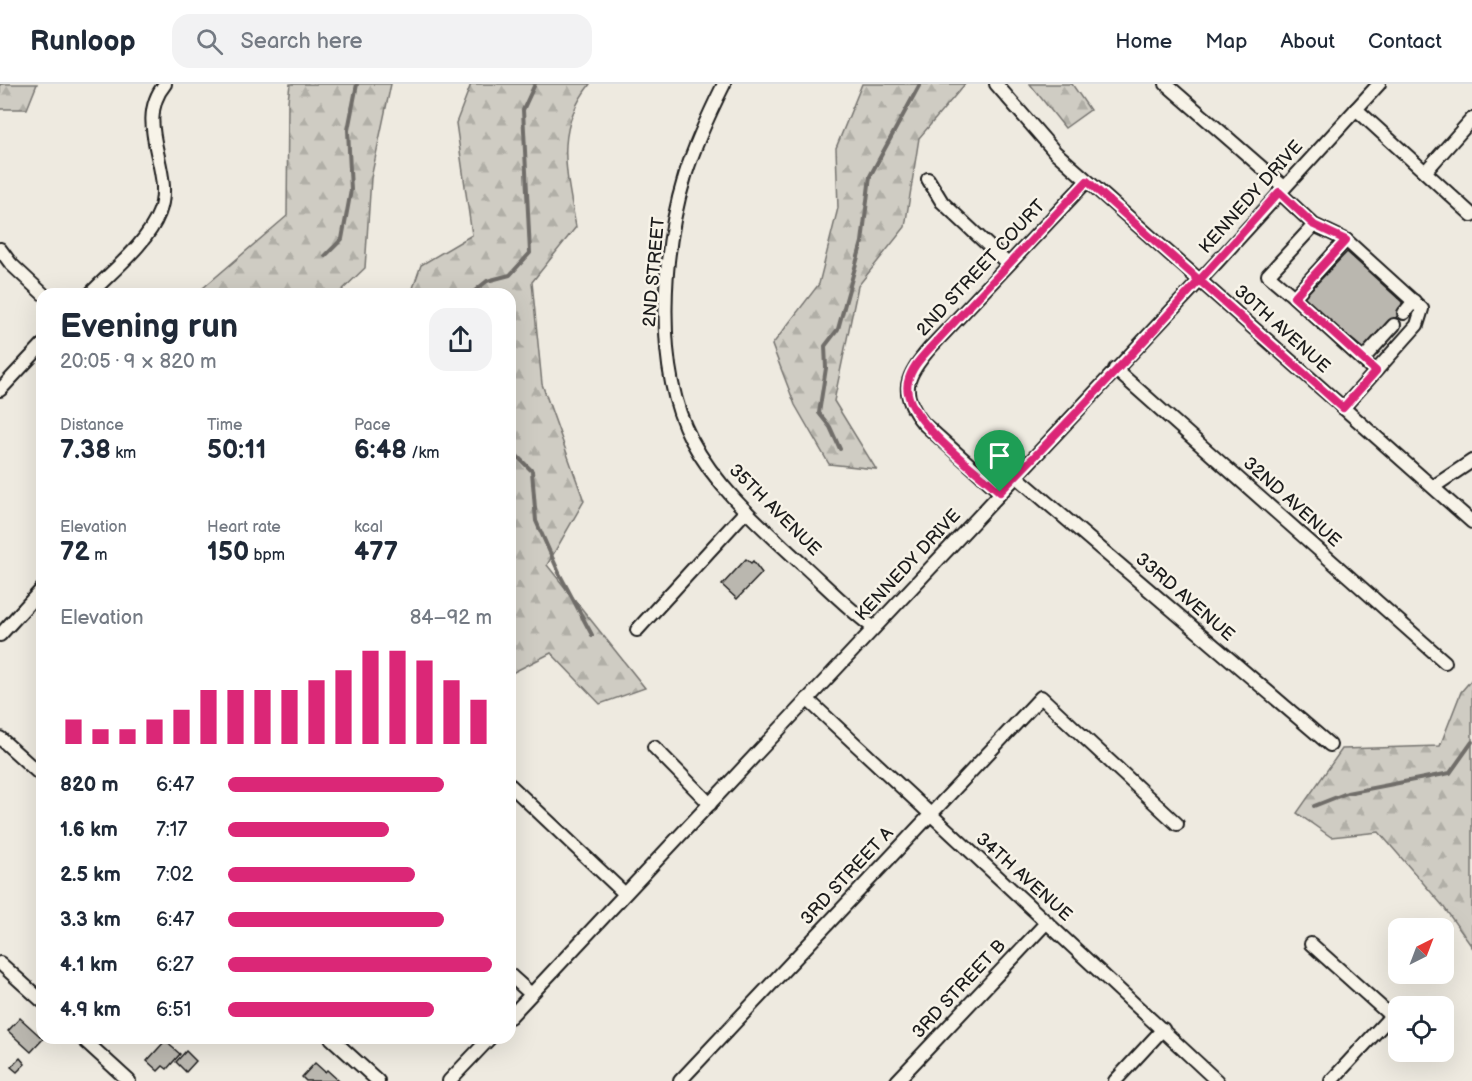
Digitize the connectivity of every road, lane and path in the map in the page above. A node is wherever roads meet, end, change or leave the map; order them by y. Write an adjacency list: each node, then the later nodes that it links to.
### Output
1 (165, 84): 19 (street)
2 (724, 84): 29 (street, 2ND STREET)
3 (996, 84): 10 (street, 30TH AVENUE)
4 (1166, 84): 11 (street)
5 (1379, 84): 6 (street, KENNEDY DRIVE)
6 (1356, 109): 8 (street); 11 (street, KENNEDY DRIVE)
7 (1472, 119): 8 (street)
8 (1425, 172): 12 (street)
9 (928, 179): 16 (street)
10 (1087, 181): 16 (street, 2ND STREET COURT); 17 (street, 30TH AVENUE)
11 (1282, 190): 13 (street); 17 (street, KENNEDY DRIVE)
12 (1472, 215)
13 (1314, 225): 14 (street); 20 (street)
14 (1346, 240): 20 (street); 21 (street)
15 (0, 249): 18 (street)
16 (1008, 264): 34 (street, 2ND STREET COURT)
17 (1200, 280): 26 (street, KENNEDY DRIVE); 30 (street, 30TH AVENUE)
18 (37, 288)
19 (96, 288)
20 (1294, 297): 25 (street)
21 (1414, 302): 22 (street); 27 (street)
22 (1404, 313)
23 (1394, 325): 25 (street)
24 (36, 351): 28 (street)
25 (1363, 359): 27 (street)
26 (1115, 369): 32 (street, KENNEDY DRIVE); 41 (street, 32ND AVENUE)
27 (1376, 371): 30 (street)
28 (0, 390)
29 (675, 399): 35 (street, 35TH AVENUE)
30 (1343, 408): 33 (street, 30TH AVENUE)
31 (1472, 461): 33 (street)
32 (1016, 476): 34 (street, KENNEDY DRIVE); 44 (street, 33RD AVENUE)
33 (1433, 487): 36 (street, 30TH AVENUE)
34 (1000, 492): 38 (street, KENNEDY DRIVE)
35 (746, 511): 38 (street, 35TH AVENUE); 39 (street)
36 (1472, 522)
37 (36, 596): 40 (street)
38 (874, 628): 42 (street, KENNEDY DRIVE)
39 (637, 630)
40 (0, 635)
41 (1445, 662)
42 (807, 699): 48 (street, KENNEDY DRIVE); 49 (street, 34TH AVENUE)
43 (0, 738): 46 (street)
44 (1329, 745)
45 (654, 747): 48 (street)
46 (36, 771)
47 (516, 790): 51 (street)
48 (710, 804): 51 (street, KENNEDY DRIVE)
49 (930, 814): 50 (street, 3RD STREET A); 52 (street, 34TH AVENUE); 66 (street, 3RD STREET A)
50 (1177, 824)
51 (624, 893): 56 (street, KENNEDY DRIVE)
52 (1047, 922): 59 (street, 34TH AVENUE); 67 (street, 3RD STREET B)
53 (1311, 944): 70 (street)
54 (0, 963): 57 (street)
55 (516, 980): 56 (street)
56 (531, 994): 58 (street, KENNEDY DRIVE)
57 (36, 996)
58 (516, 1010)
59 (1163, 1029): 68 (street); 69 (street, 34TH AVENUE)
60 (89, 1044): 63 (street)
61 (338, 1044): 64 (street)
62 (484, 1044): 65 (street)
63 (129, 1081)
64 (378, 1081)
65 (449, 1081)
66 (680, 1081)
67 (897, 1081)
68 (1114, 1081)
69 (1217, 1081)
70 (1331, 1081)

